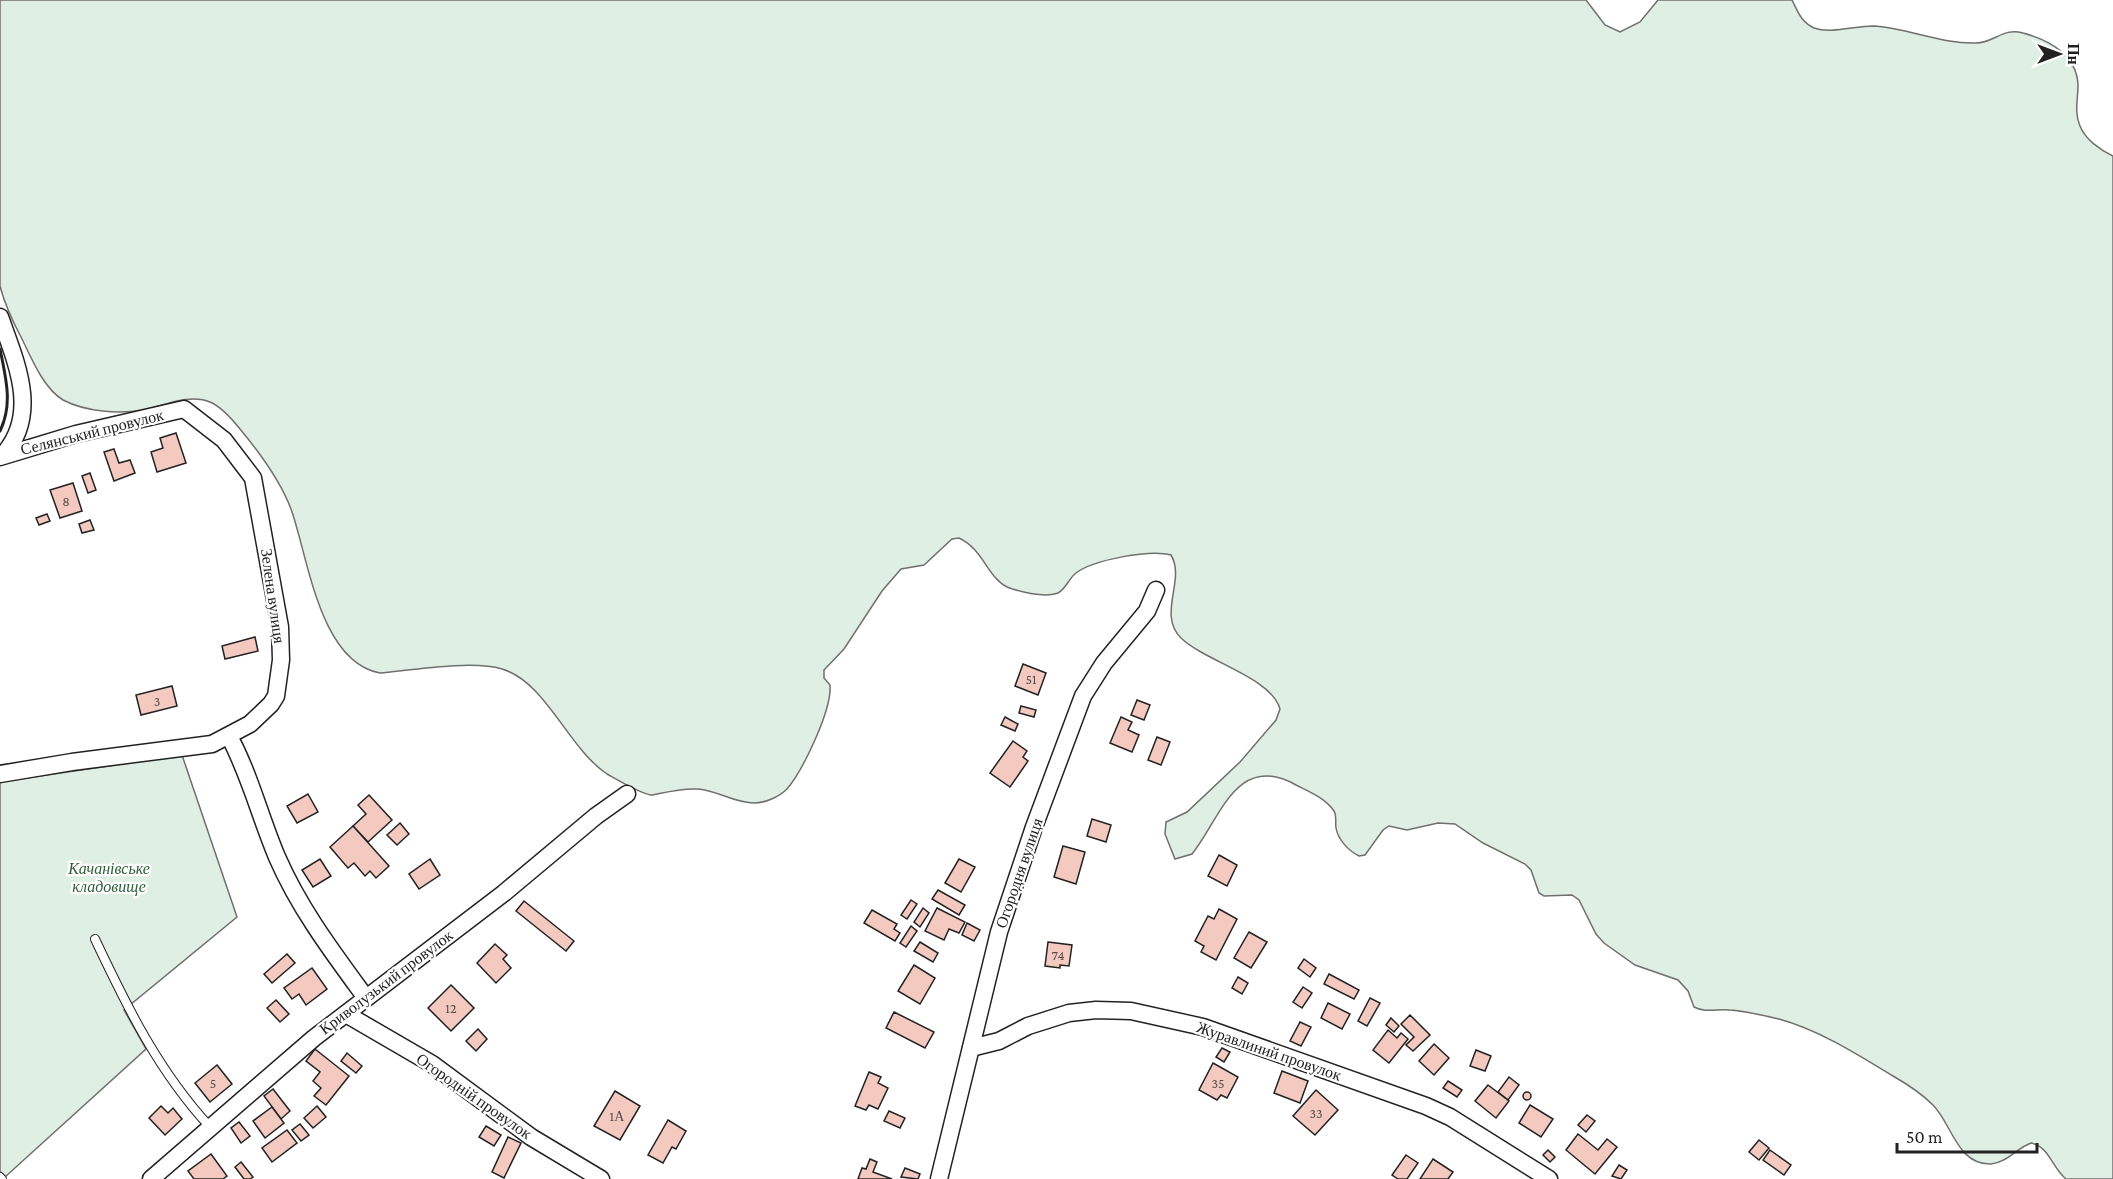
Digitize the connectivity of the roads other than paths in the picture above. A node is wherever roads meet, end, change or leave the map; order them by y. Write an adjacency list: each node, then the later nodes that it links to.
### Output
1 (0, 317): 3 (street)
2 (184, 409): 3 (street, Селянський провулок); 5 (street, Зелена вулиця)
3 (2, 456)
4 (1156, 591): 11 (street, Огородня вулиця)
5 (229, 736): 6 (street, Зелена вулиця); 9 (street)
6 (0, 774)
7 (627, 794): 9 (street, Криволузький провулок)
8 (95, 939): 12 (lane)
9 (366, 998): 10 (street, Криволузький провулок)
10 (346, 1014): 12 (street, Криволузький провулок); 14 (street, Огородній провулок)
11 (972, 1048): 15 (street, Огородня вулиця); 16 (street, Журавлиний провулок)
12 (210, 1127): 13 (street, Криволузький провулок)
13 (151, 1179)
14 (601, 1179)
15 (939, 1179)
16 (1549, 1179)

